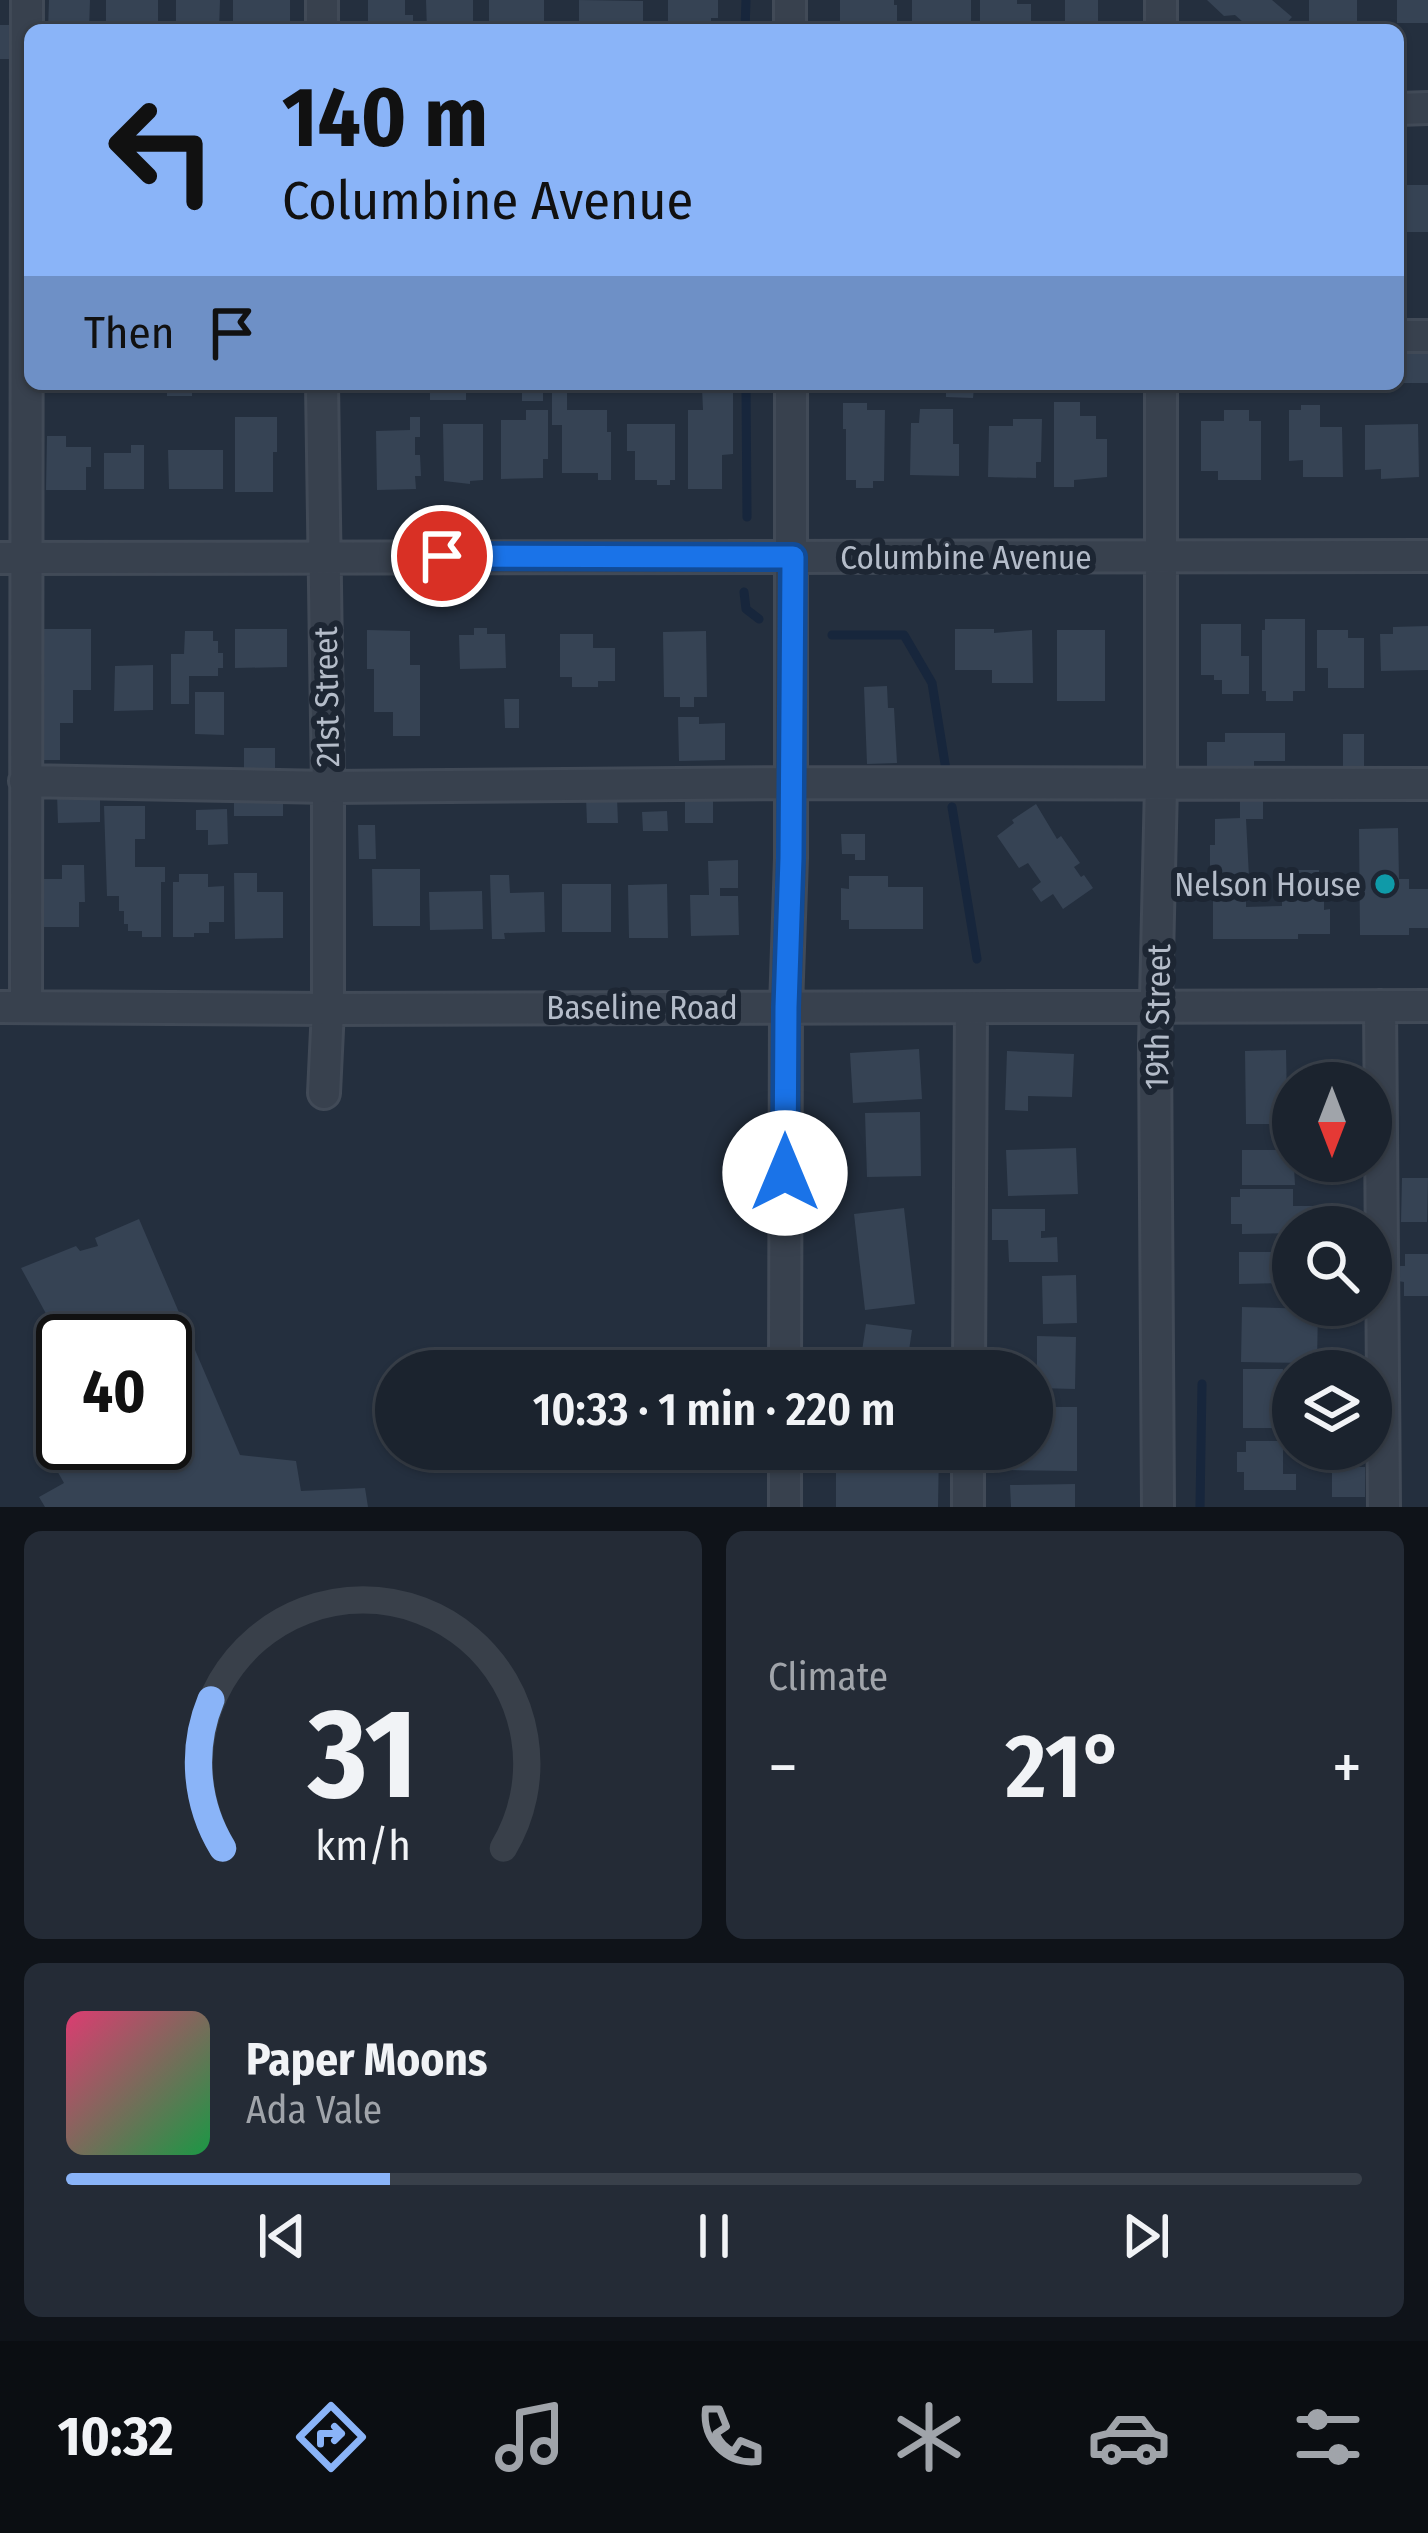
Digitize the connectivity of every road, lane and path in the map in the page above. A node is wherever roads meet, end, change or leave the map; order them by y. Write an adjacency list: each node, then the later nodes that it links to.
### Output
1 (24, 36): 2 (street)
2 (18, 109): 3 (street)
3 (24, 245)
4 (24, 390): 11 (street)
5 (322, 390): 9 (street, 21st Street)
6 (790, 390): 10 (street)
7 (1161, 390): 12 (street, 19th Street)
8 (1428, 556): 12 (street, Columbine Avenue)
9 (323, 557): 10 (street, Columbine Avenue); 11 (street, Columbine Avenue); 17 (street, 21st Street)
10 (793, 557): 12 (street, Columbine Avenue); 14 (street)
11 (13, 558): 13 (street)
12 (1161, 558): 15 (street, 19th Street)
13 (26, 781): 17 (street); 21 (street)
14 (791, 783): 15 (street); 17 (street); 22 (street)
15 (1161, 784): 16 (street); 18 (street, 19th Street)
16 (1428, 784)
17 (328, 787): 24 (street, 21st Street)
18 (1156, 1006): 19 (street, Baseline Road); 23 (street, Baseline Road); 32 (street, 19th Street)
19 (1380, 1006): 20 (street, Baseline Road); 33 (street)
20 (1428, 1006)
21 (13, 1007): 24 (street, Baseline Road)
22 (786, 1007): 23 (street, Baseline Road); 24 (street, Baseline Road); 26 (street)
23 (971, 1008): 27 (street)
24 (328, 1009): 25 (street, 21st Street)
25 (324, 1094)
26 (785, 1350)
27 (969, 1350)
28 (785, 1470): 30 (street)
29 (968, 1470): 31 (street)
30 (785, 1507)
31 (968, 1507)
32 (1158, 1507)
33 (1384, 1507)

